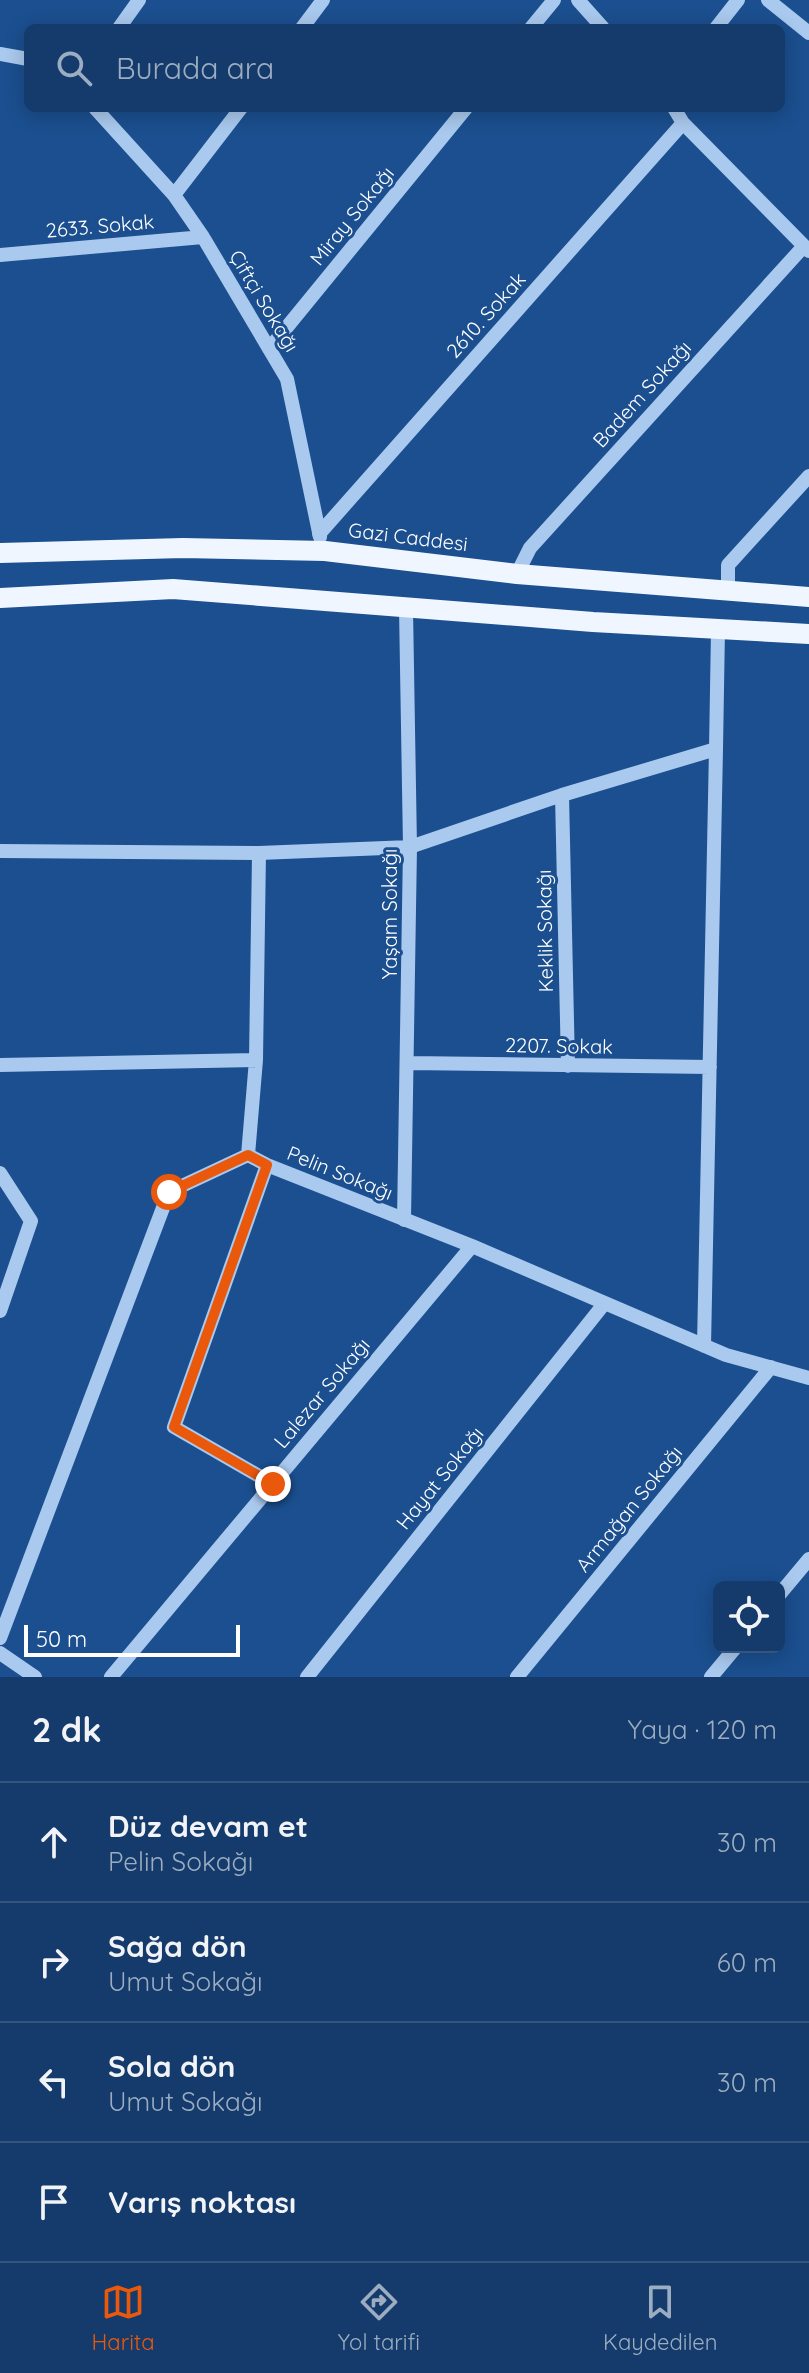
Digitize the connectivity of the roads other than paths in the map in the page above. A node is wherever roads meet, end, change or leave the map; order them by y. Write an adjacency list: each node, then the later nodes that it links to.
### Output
1 (139, 0): 7 (street)
2 (323, 0): 8 (street)
3 (554, 0): 9 (street)
4 (578, 0): 10 (street)
5 (738, 0): 11 (street)
6 (768, 0): 12 (street)
7 (122, 24)
8 (305, 24)
9 (534, 24)
10 (599, 24)
11 (719, 24)
12 (809, 33)
13 (0, 54): 14 (street)
14 (24, 58)
15 (99, 112): 20 (street, Çiftçi Sokağı)
16 (238, 112): 20 (street)
17 (463, 112): 24 (street, Miray Sokağı)
18 (676, 112): 19 (street)
19 (683, 123): 22 (street); 26 (street, 2610. Sokak)
20 (174, 195): 21 (street, Çiftçi Sokağı)
21 (203, 237): 23 (street, 2633. Sokak); 24 (street, Çiftçi Sokağı)
22 (807, 248): 28 (street, Badem Sokağı)
23 (0, 255)
24 (269, 349): 26 (street, Çiftçi Sokağı)
25 (809, 476): 29 (street)
26 (322, 542): 27 (main road, Gazi Caddesi); 28 (main road, Gazi Caddesi)
27 (0, 553)
28 (517, 574): 29 (main road, Gazi Caddesi)
29 (728, 592): 30 (main road, Gazi Caddesi)
30 (809, 597)
31 (0, 598): 32 (main road)
32 (406, 608): 33 (main road); 37 (street, Yaşam Sokağı)
33 (718, 629): 34 (main road); 35 (street)
34 (809, 634)
35 (716, 749): 36 (street); 44 (street)
36 (562, 795): 37 (street); 43 (street, Keklik Sokağı)
37 (410, 847): 39 (street); 41 (street, Yaşam Sokağı)
38 (0, 851): 39 (street)
39 (259, 853): 40 (street)
40 (256, 1060): 42 (street); 45 (street)
41 (408, 1063): 43 (street, 2207. Sokak); 48 (street, Yaşam Sokağı)
42 (0, 1065)
43 (568, 1066): 44 (street, 2207. Sokak)
44 (710, 1067): 52 (street)
45 (248, 1155): 46 (street, Pelin Sokağı); 58 (street)
46 (267, 1165): 48 (street, Pelin Sokağı); 55 (street)
47 (0, 1173): 51 (street)
48 (404, 1220): 49 (street, Pelin Sokağı)
49 (472, 1246): 50 (street, Pelin Sokağı); 55 (street, Lalezar Sokağı)
50 (604, 1304): 52 (street, Pelin Sokağı); 63 (street, Hayat Sokağı)
51 (0, 1311)
52 (704, 1346): 53 (street, Pelin Sokağı)
53 (771, 1367): 54 (street, Pelin Sokağı); 64 (street, Armağan Sokağı)
54 (809, 1378)
55 (273, 1484): 62 (street, Lalezar Sokağı)
56 (809, 1559): 57 (street)
57 (785, 1588)
58 (0, 1638)
59 (0, 1653): 61 (street)
60 (731, 1653): 65 (street)
61 (35, 1677)
62 (111, 1677)
63 (307, 1677)
64 (517, 1677)
65 (711, 1677)

